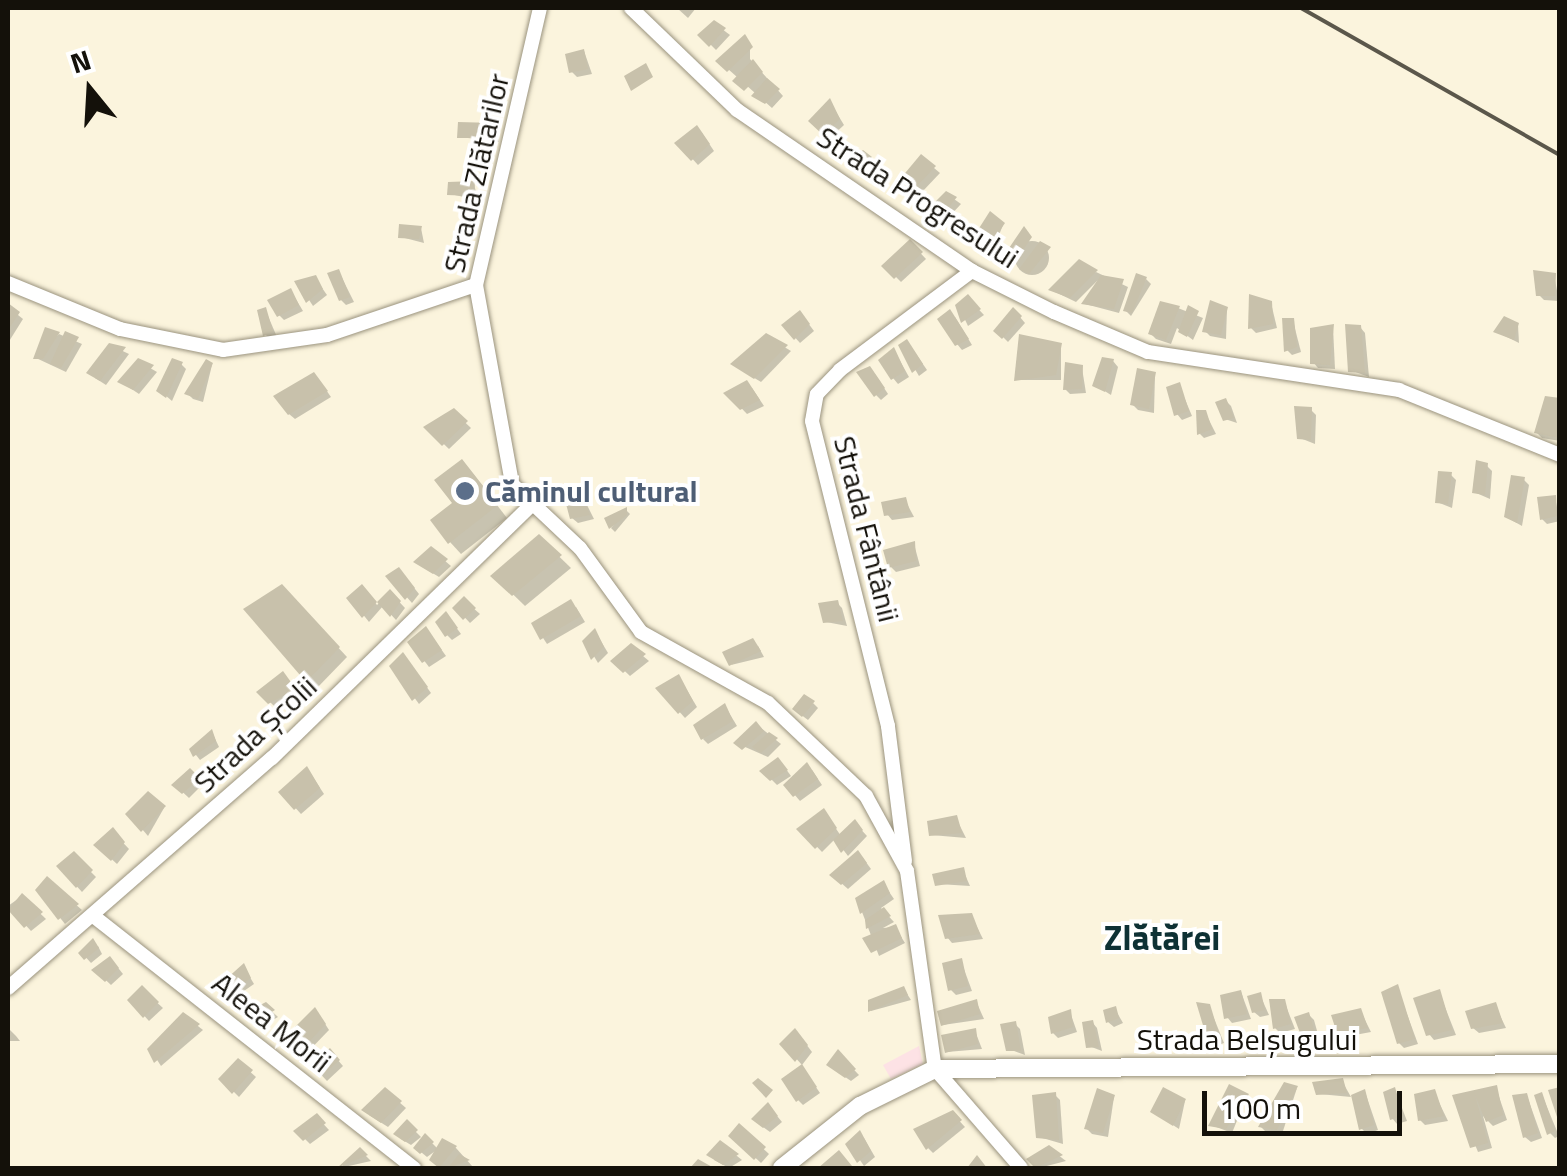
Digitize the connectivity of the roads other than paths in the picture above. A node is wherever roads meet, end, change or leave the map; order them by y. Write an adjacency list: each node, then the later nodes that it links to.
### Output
1 (540, 8): 5 (street, Strada Zlătarilor)
2 (632, 8): 3 (street, Strada Progresului)
3 (972, 271): 6 (street, Strada Progresului); 8 (street, Strada Fântânii)
4 (8, 283): 5 (street)
5 (476, 285): 7 (street, Strada Zlătarilor)
6 (1560, 455)
7 (529, 507): 8 (street, Strada Zlătarilor); 9 (street, Strada Școlii)
8 (906, 871): 12 (street, Strada Zlătarilor)
9 (96, 918): 10 (street, Strada Școlii); 13 (street, Aleea Morii)
10 (8, 988)
11 (1560, 1064): 12 (main road, Strada Belșugului)
12 (935, 1069): 14 (main road); 15 (street)
13 (414, 1168)
14 (782, 1168)
15 (1020, 1168)

